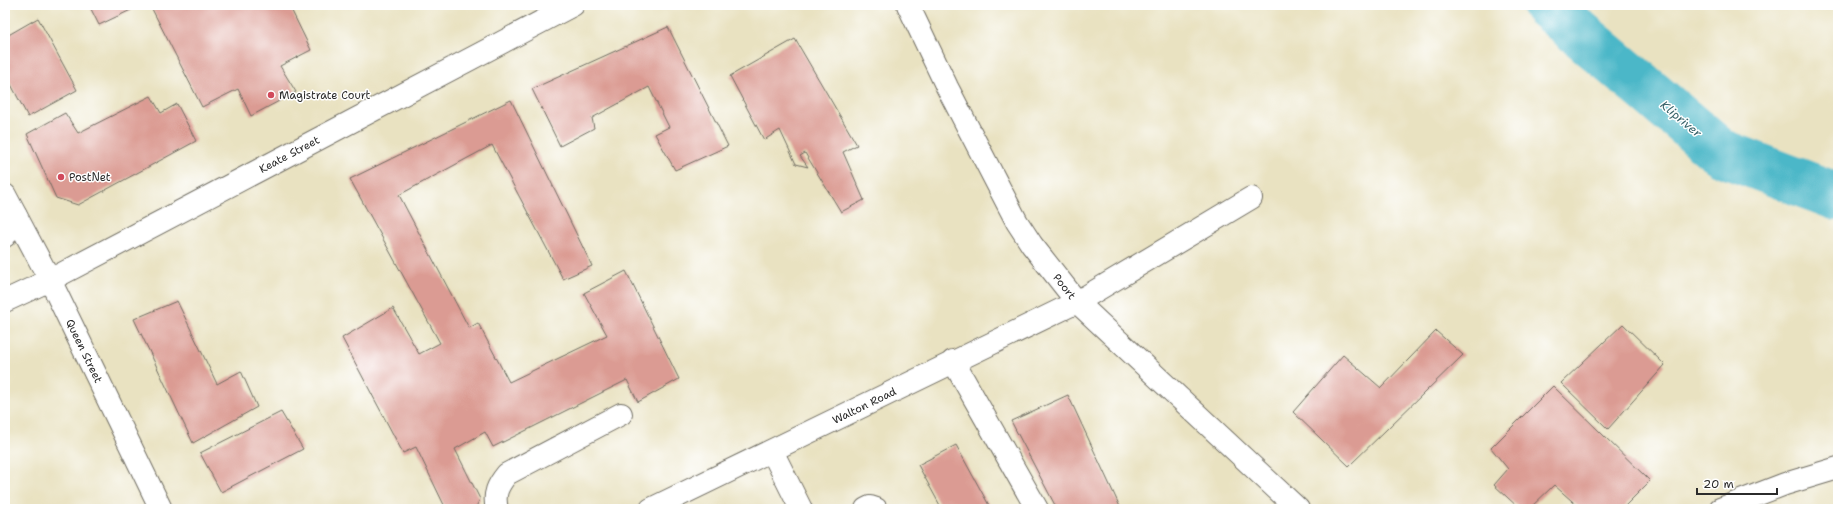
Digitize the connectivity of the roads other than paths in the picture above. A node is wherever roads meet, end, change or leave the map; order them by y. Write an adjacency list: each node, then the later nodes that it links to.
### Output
1 (573, 5): 7 (street, Keate Street)
2 (908, 5): 9 (street, Poort)
3 (5, 195): 5 (street, Queen Street)
4 (1252, 198): 9 (street, Walton Road)
5 (16, 216): 6 (street); 7 (street, Queen Street)
6 (5, 236)
7 (50, 280): 8 (street, Keate Street); 14 (street, Queen Street)
8 (5, 301)
9 (1077, 302): 10 (street, Walton Road); 21 (street, Poort)
10 (953, 361): 12 (street, Walton Road); 20 (street)
11 (621, 414): 15 (street)
12 (772, 451): 16 (street, Walton Road); 17 (street)
13 (1838, 468): 22 (street)
14 (161, 509)
15 (497, 509)
16 (651, 509)
17 (801, 509)
18 (866, 509): 19 (street)
19 (876, 509)
20 (1037, 509)
21 (1298, 509)
22 (1720, 509)

